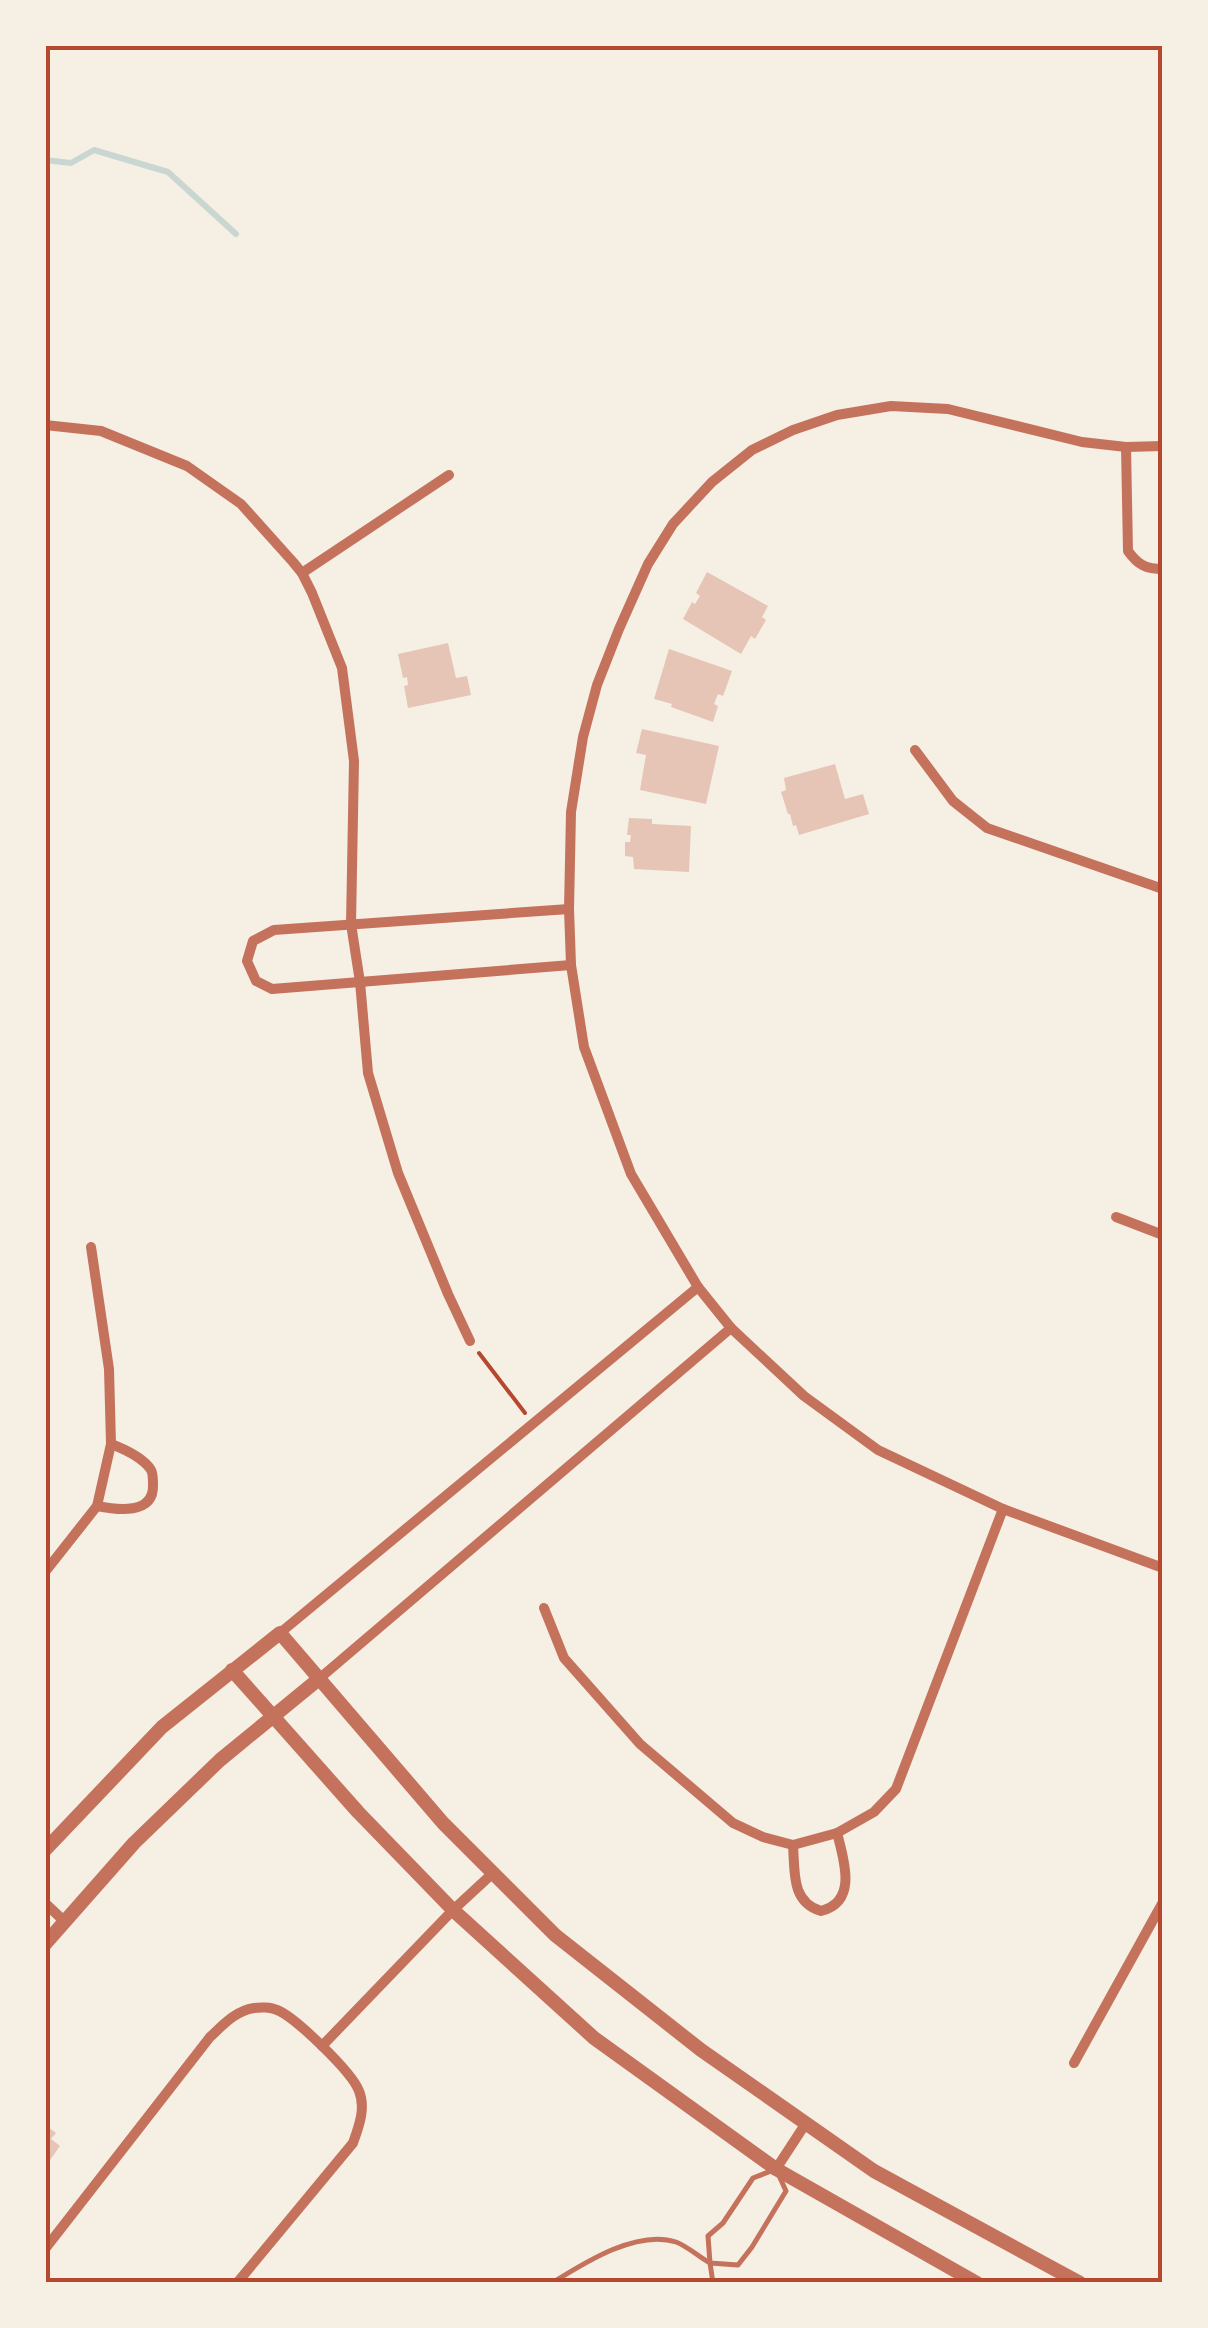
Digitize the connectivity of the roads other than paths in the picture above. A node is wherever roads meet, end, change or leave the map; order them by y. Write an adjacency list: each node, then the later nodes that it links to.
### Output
1 (45, 424): 6 (street)
2 (1126, 446): 3 (street); 5 (street); 9 (street)
3 (1163, 446)
4 (449, 474): 6 (street)
5 (1163, 569)
6 (302, 573): 10 (street)
7 (915, 750): 8 (street)
8 (1163, 889)
9 (569, 909): 10 (street); 11 (street)
10 (351, 924): 12 (street); 12 (street)
11 (571, 965): 12 (street); 16 (street)
12 (360, 982): 18 (street)
13 (1116, 1217): 14 (street)
14 (1163, 1235)
15 (91, 1246): 19 (street)
16 (698, 1287): 17 (street); 25 (street)
17 (732, 1328): 21 (street); 27 (street)
18 (470, 1341)
19 (111, 1444): 20 (street); 20 (street)
20 (97, 1506): 23 (street)
21 (1003, 1509): 22 (street); 29 (street)
22 (1163, 1568)
23 (45, 1572)
24 (544, 1608): 30 (street)
25 (280, 1633): 26 (street); 27 (street)
26 (232, 1670): 28 (street); 31 (street)
27 (320, 1678): 28 (street); 32 (street)
28 (274, 1718): 35 (street); 36 (street)
29 (837, 1833): 30 (street); 30 (street)
30 (793, 1846)
31 (45, 1850)
32 (493, 1873): 35 (street); 40 (street)
33 (1163, 1902): 39 (street)
34 (45, 1903): 36 (street)
35 (453, 1910): 38 (street); 41 (street)
36 (64, 1920): 37 (street)
37 (45, 1944)
38 (322, 2046): 42 (street); 44 (street)
39 (1074, 2063)
40 (806, 2123): 41 (street); 48 (street)
41 (776, 2169): 43 (lane); 43 (lane); 47 (street)
42 (45, 2249)
43 (710, 2263): 45 (lane); 46 (lane)
44 (237, 2283)
45 (552, 2283)
46 (713, 2283)
47 (977, 2283)
48 (1080, 2283)

